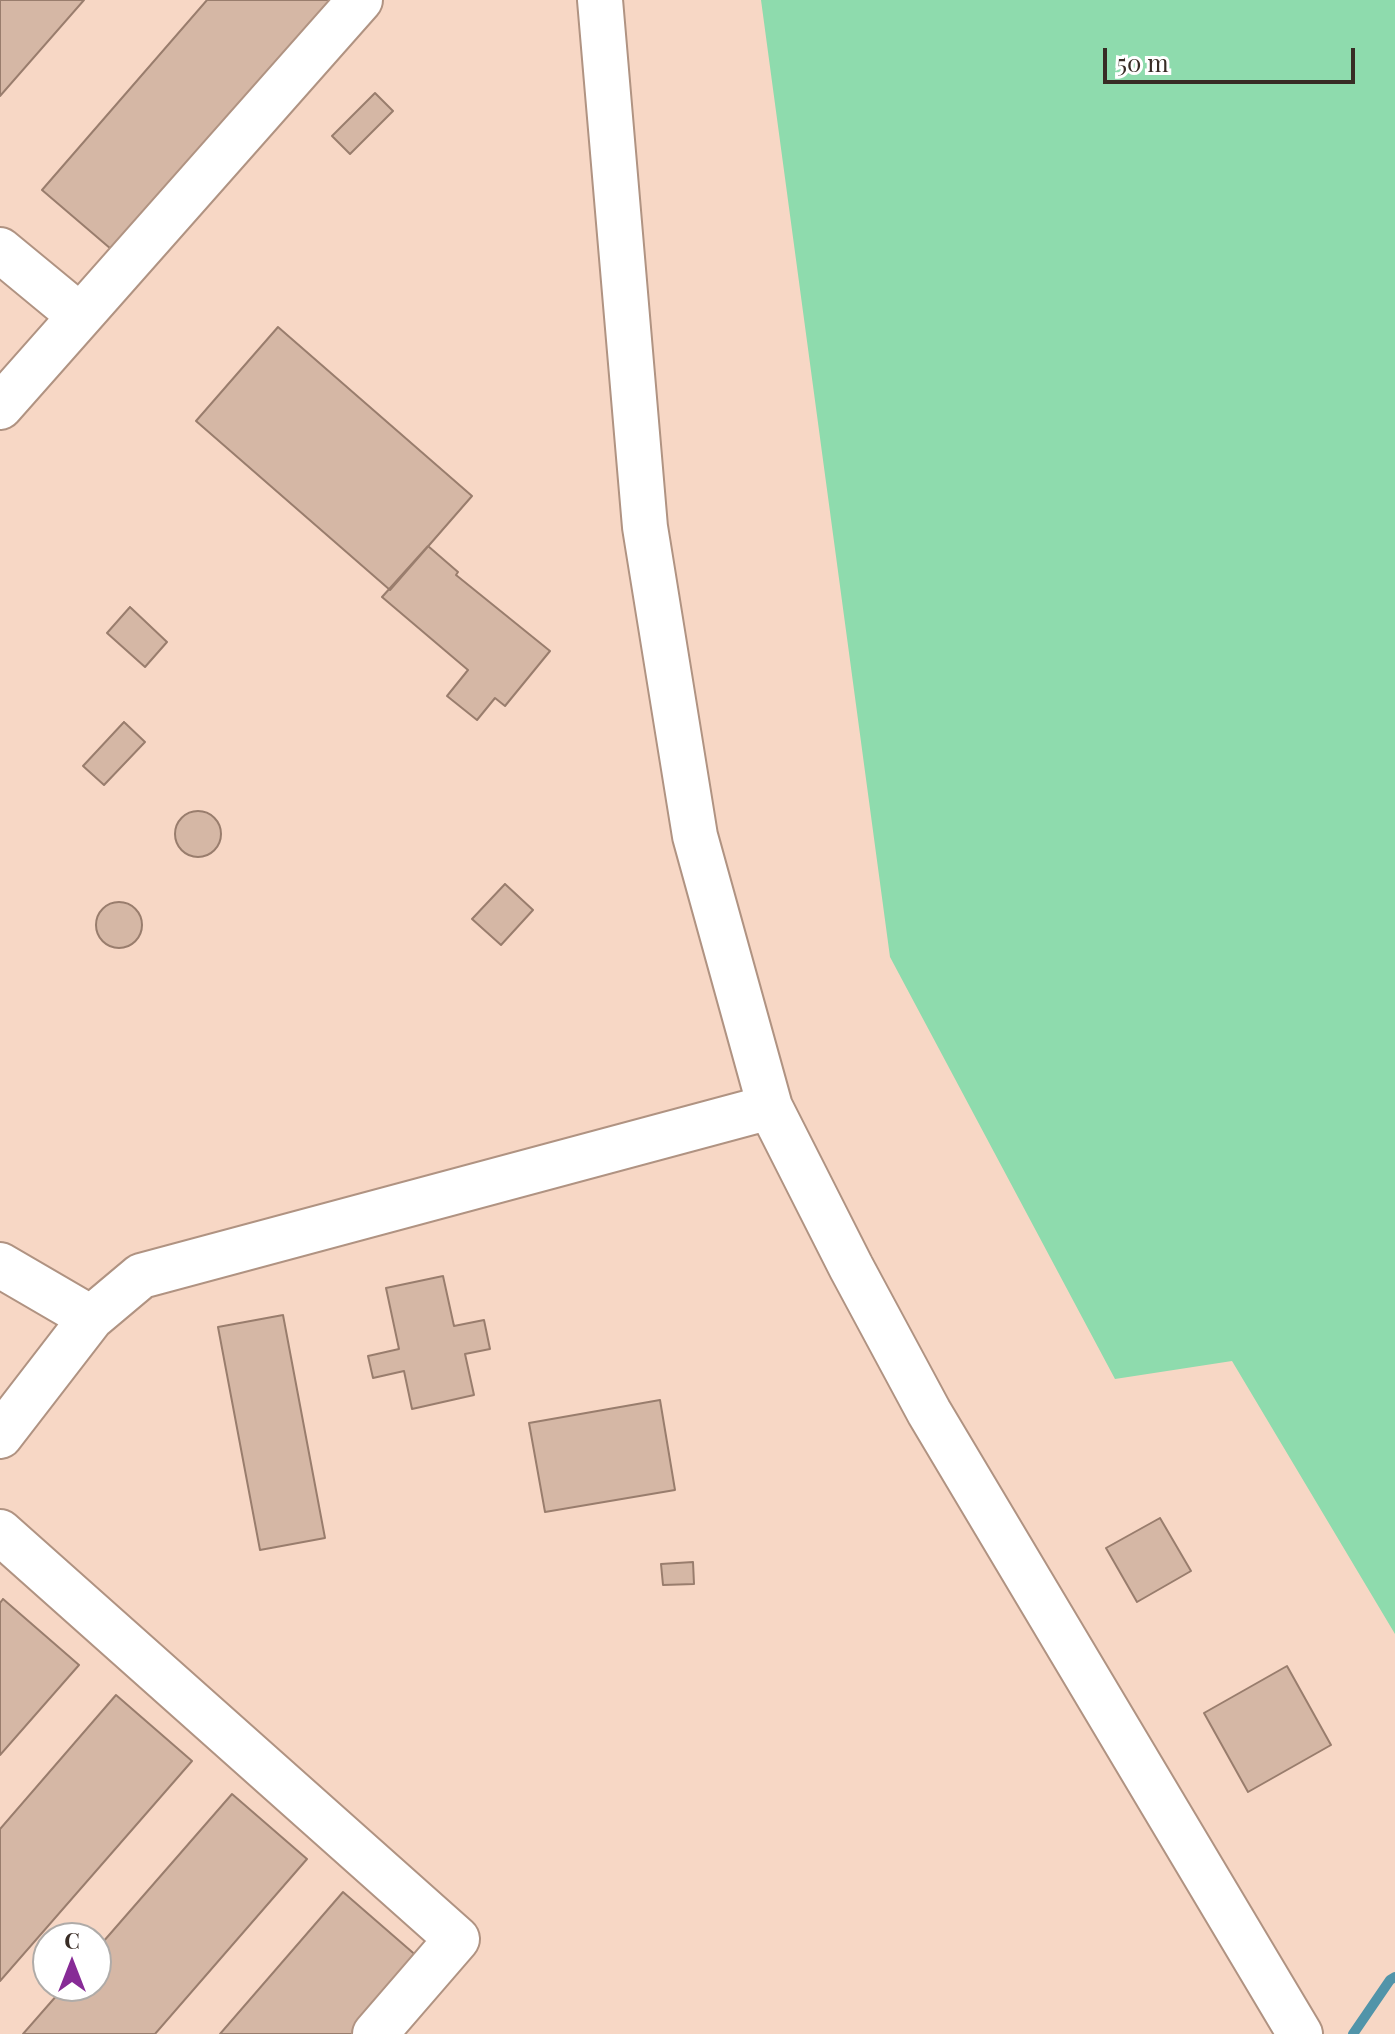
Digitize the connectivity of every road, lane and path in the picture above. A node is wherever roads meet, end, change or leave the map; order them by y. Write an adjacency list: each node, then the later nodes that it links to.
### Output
1 (360, 0): 4 (lane)
2 (600, 0): 6 (lane)
3 (0, 250): 4 (lane)
4 (80, 316): 5 (lane)
5 (0, 407)
6 (770, 1107): 8 (lane); 12 (lane)
7 (0, 1265): 8 (lane)
8 (91, 1318): 9 (lane)
9 (0, 1436)
10 (0, 1532): 11 (lane)
11 (375, 2034)
12 (1300, 2034)

